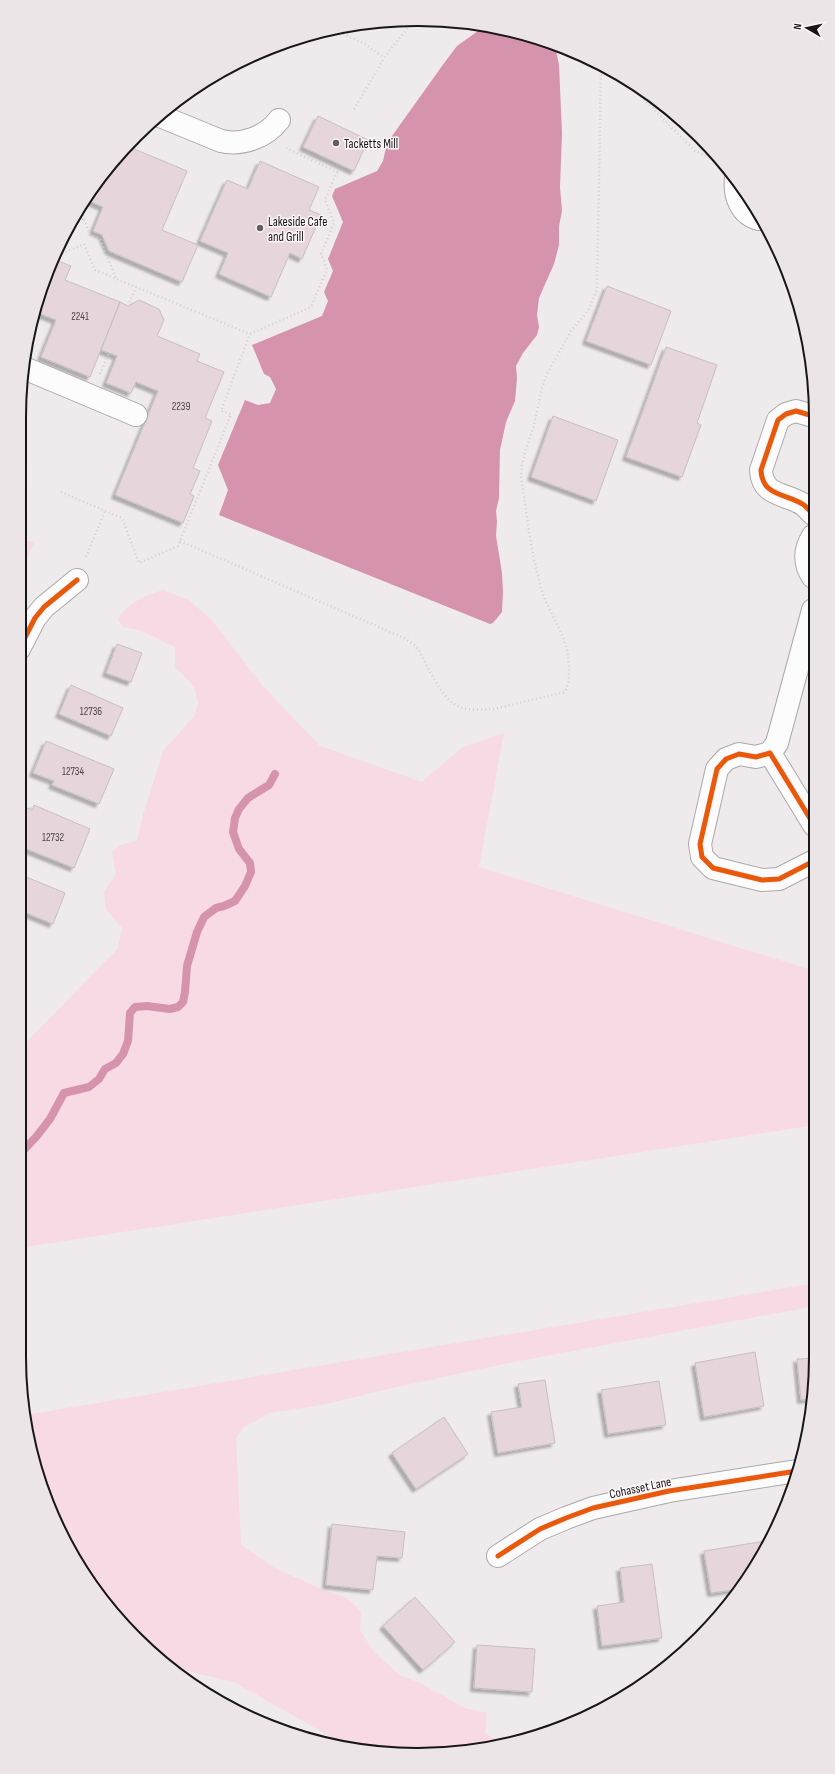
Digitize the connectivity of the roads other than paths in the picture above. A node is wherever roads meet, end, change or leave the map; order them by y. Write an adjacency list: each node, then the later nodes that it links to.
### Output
1 (165, 118): 2 (street)
2 (279, 120)
3 (737, 191): 4 (street)
4 (754, 218)
5 (29, 370): 7 (street)
6 (809, 415): 8 (street)
7 (136, 416)
8 (809, 510)
9 (809, 543): 10 (street)
10 (809, 571)
11 (77, 580): 13 (street)
12 (809, 625): 14 (street)
13 (26, 634)
14 (770, 753): 15 (street); 16 (street)
15 (809, 818)
16 (809, 864)
17 (791, 1472): 18 (street, Cohasset Lane)
18 (498, 1556)

